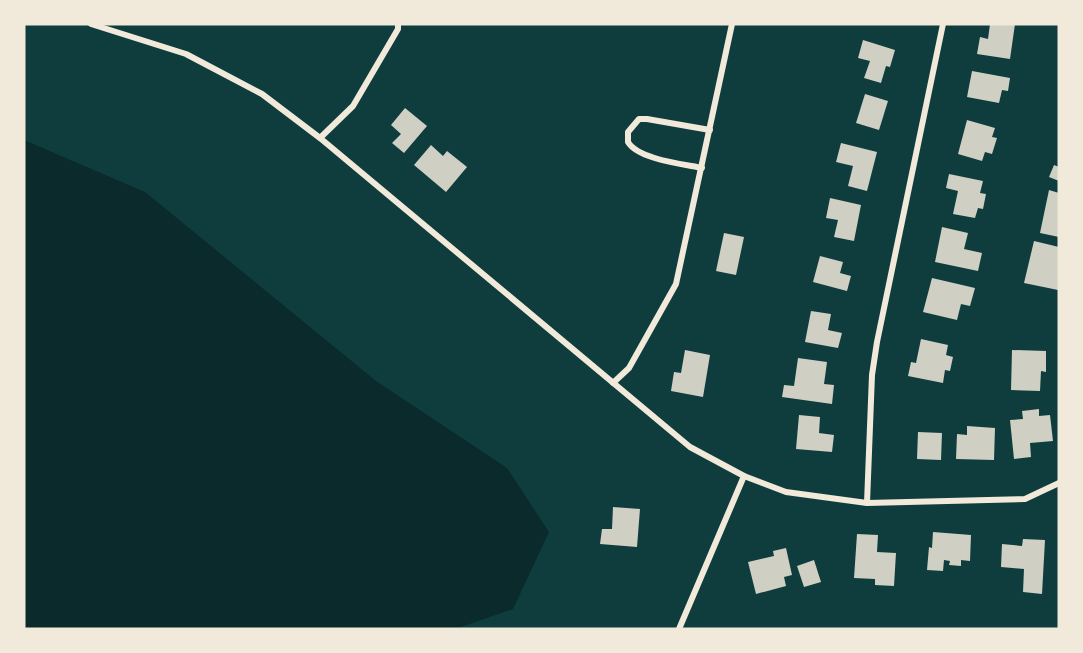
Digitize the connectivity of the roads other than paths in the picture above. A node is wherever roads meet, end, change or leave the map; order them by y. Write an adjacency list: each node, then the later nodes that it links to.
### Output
1 (91, 24): 6 (street)
2 (398, 24): 6 (street)
3 (732, 24): 5 (street)
4 (943, 24): 11 (street)
5 (710, 130): 7 (street); 7 (street)
6 (320, 138): 8 (street)
7 (702, 168): 8 (street)
8 (614, 383): 9 (street)
9 (744, 476): 11 (street); 12 (street)
10 (1059, 483): 11 (street)
11 (867, 503)
12 (679, 629)

